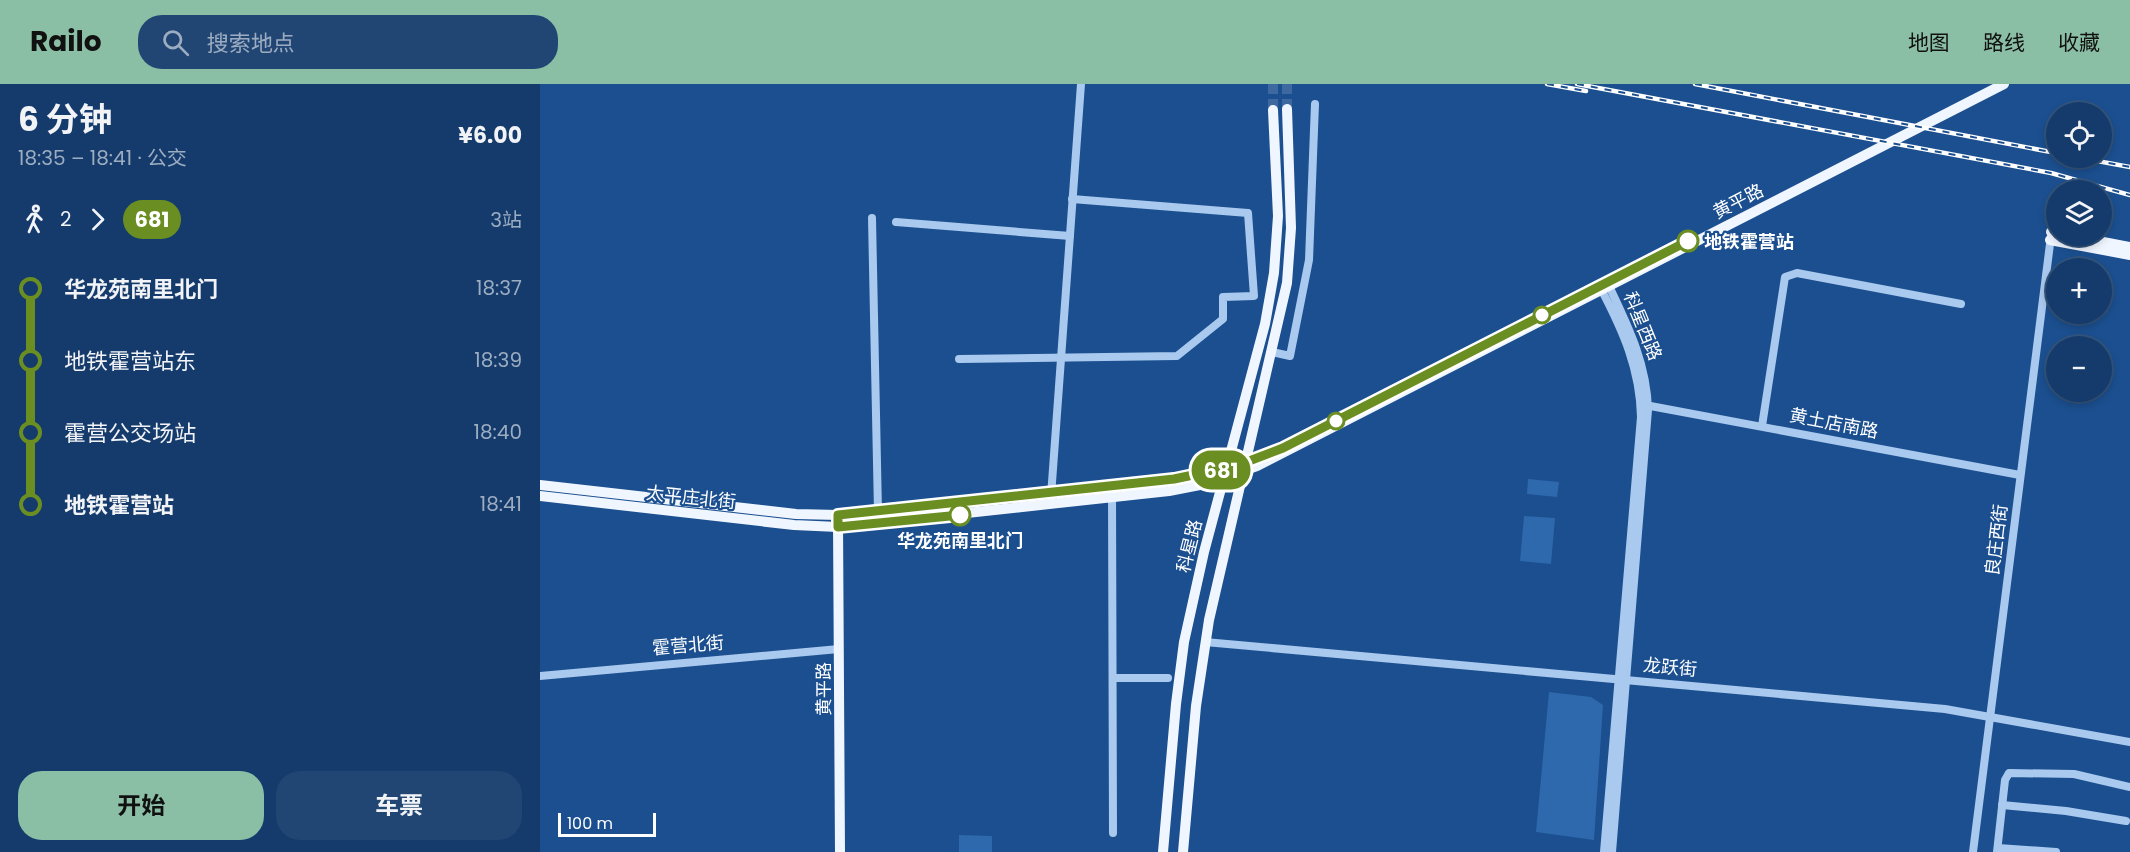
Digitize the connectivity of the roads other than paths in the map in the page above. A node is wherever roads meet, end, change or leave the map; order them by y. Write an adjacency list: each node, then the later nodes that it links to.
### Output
1 (1081, 84): 7 (street)
2 (1994, 84): 16 (main road, 黄平路)
3 (2004, 84): 16 (main road, 黄平路)
4 (1315, 104): 18 (street)
5 (1273, 110): 24 (main road, 科星路)
6 (1287, 110): 18 (main road, 科星路)
7 (1072, 199): 10 (street); 20 (street)
8 (872, 218): 30 (street)
9 (896, 222): 10 (street)
10 (1070, 236): 20 (street)
11 (2112, 244): 14 (main road)
12 (2051, 246): 25 (street, 良庄西街)
13 (2095, 246): 15 (main road)
14 (2130, 247)
15 (2130, 255)
16 (1604, 286): 21 (street, 科星西路); 23 (main road, 黄平路)
17 (1961, 304): 22 (street)
18 (1272, 352): 23 (main road, 科星路)
19 (959, 359): 20 (street)
20 (1060, 359): 29 (street)
21 (1645, 405): 22 (street, 黄土店南路); 37 (street, 科星西路)
22 (1762, 426): 25 (street, 黄土店南路)
23 (1244, 468): 24 (main road, 黄平路); 32 (main road, 科星路)
24 (1224, 474): 27 (main road, 黄平路); 46 (main road, 科星路)
25 (2020, 475): 38 (street, 良庄西街)
26 (540, 485): 31 (main road, 太平庄北街)
27 (1112, 492): 29 (main road, 黄平路); 35 (street)
28 (540, 496): 31 (main road, 太平庄北街)
29 (1050, 500): 30 (main road, 黄平路); 31 (main road, 黄平路)
30 (878, 512): 31 (main road, 黄平路)
31 (838, 521): 33 (main road, 黄平路)
32 (1205, 642): 37 (street, 龙跃街); 47 (main road, 科星路)
33 (839, 650): 34 (street, 霍营北街); 45 (main road, 黄平路)
34 (540, 676)
35 (1113, 678): 36 (street); 43 (street)
36 (1168, 678)
37 (1622, 680): 38 (street, 龙跃街); 48 (street, 科星西路); 49 (street, 科星西路)
38 (1990, 716): 39 (street, 龙跃街); 50 (street, 良庄西街)
39 (2130, 742)
40 (2130, 787): 41 (street)
41 (2002, 805): 42 (street); 44 (street)
42 (2126, 821)
43 (1113, 833)
44 (1998, 850): 51 (street)
45 (840, 852)
46 (1163, 852)
47 (1183, 852)
48 (1604, 852)
49 (1612, 852)
50 (1973, 852)
51 (2056, 852)

